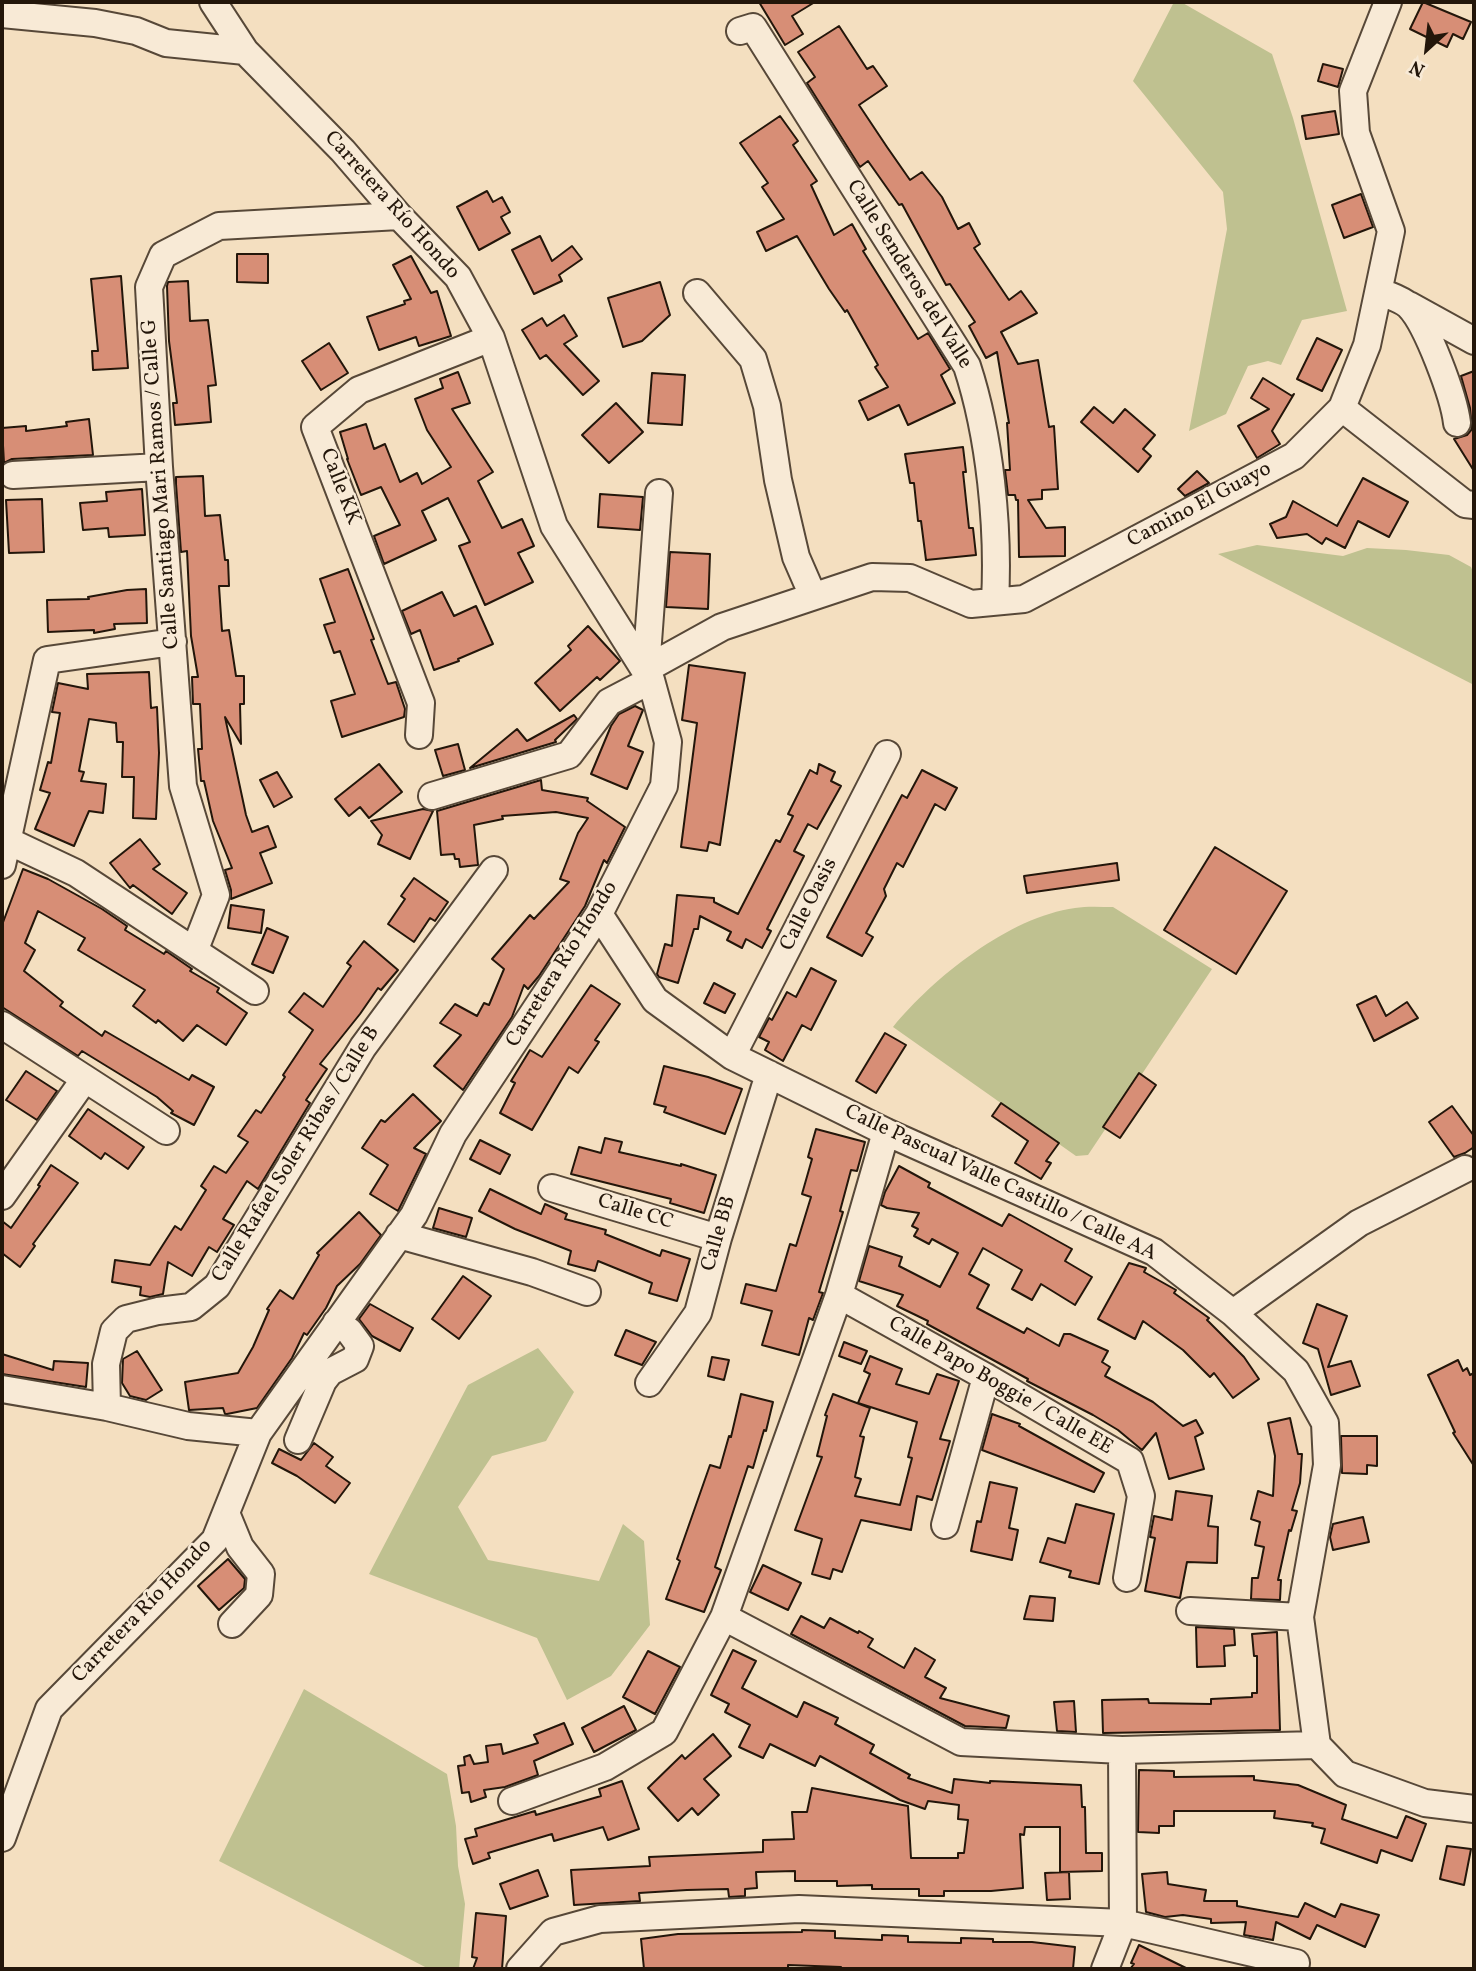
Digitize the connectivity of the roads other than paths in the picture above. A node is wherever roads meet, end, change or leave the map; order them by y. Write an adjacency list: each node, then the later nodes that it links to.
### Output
1 (213, 2): 5 (street, Carretera Río Hondo)
2 (1388, 2): 7 (street, Camino El Guayo)
3 (2, 14): 5 (street)
4 (740, 31): 19 (street, Calle Senderos del Valle)
5 (245, 51): 6 (street, Carretera Río Hondo)
6 (392, 208): 10 (street, Carretera Río Hondo); 14 (street, Calle Santiago Mari Ramos / Calle G)
7 (1379, 291): 9 (street); 12 (street, Camino El Guayo)
8 (697, 293): 18 (street)
9 (1408, 304): 11 (street); 13 (street)
10 (491, 338): 21 (street, Carretera Río Hondo); 22 (street, Calle KK)
11 (1474, 341)
12 (1342, 408): 17 (street); 19 (street, Camino El Guayo)
13 (1457, 424)
14 (159, 467): 15 (street); 20 (street, Calle Santiago Mari Ramos / Calle G)
15 (13, 475)
16 (659, 493): 21 (street)
17 (1474, 505)
18 (813, 596): 19 (street, Camino El Guayo); 21 (street, Camino El Guayo)
19 (995, 601)
20 (173, 642): 25 (street); 29 (street, Calle Santiago Mari Ramos / Calle G)
21 (649, 675): 24 (street, Camino El Guayo); 28 (street, Carretera Río Hondo)
22 (419, 736)
23 (887, 754): 32 (street, Calle Oasis)
24 (432, 796)
25 (5, 838): 26 (street); 29 (street)
26 (2, 865)
27 (494, 870): 49 (street, Calle Rafael Soler Ribas / Calle B)
28 (599, 914): 32 (street, Calle Pascual Valle Castillo / Calle AA); 40 (street, Carretera Río Hondo)
29 (195, 949): 30 (street)
30 (255, 990)
31 (2, 1024): 34 (street)
32 (732, 1056): 33 (street, Calle Pascual Valle Castillo / Calle AA)
33 (769, 1074): 36 (street, Calle Pascual Valle Castillo / Calle AA); 41 (street, Calle BB)
34 (85, 1080): 35 (street); 39 (street)
35 (166, 1131)
36 (886, 1132): 43 (street); 44 (street, Calle Pascual Valle Castillo / Calle AA)
37 (1465, 1169): 44 (street)
38 (552, 1188): 41 (street, Calle CC)
39 (2, 1196)
40 (399, 1235): 42 (street); 45 (street, Carretera Río Hondo)
41 (718, 1238): 47 (street, Calle BB)
42 (587, 1292)
43 (839, 1295): 46 (street, Calle Papo Boggie / Calle EE); 56 (street)
44 (1233, 1313): 57 (street, Calle Pascual Valle Castillo / Calle AA)
45 (336, 1323): 50 (street, Carretera Río Hondo); 51 (street)
46 (986, 1377): 53 (street); 54 (street, Calle Papo Boggie / Calle EE)
47 (649, 1383)
48 (2, 1389): 49 (street)
49 (107, 1408): 50 (street)
50 (258, 1433): 52 (street, Carretera Río Hondo)
51 (298, 1440)
52 (226, 1513): 58 (street); 63 (street, Carretera Río Hondo)
53 (944, 1525)
54 (1127, 1578)
55 (1190, 1611): 57 (street)
56 (724, 1617): 60 (street); 61 (street)
57 (1300, 1617): 59 (street, Calle Pascual Valle Castillo / Calle AA)
58 (232, 1624)
59 (1317, 1745): 60 (street); 62 (street)
60 (1122, 1750): 64 (street)
61 (512, 1801)
62 (1474, 1809)
63 (2, 1838)
64 (1123, 1923): 65 (street); 66 (street); 67 (street)
65 (1296, 1963)
66 (520, 1969)
67 (1105, 1969)

